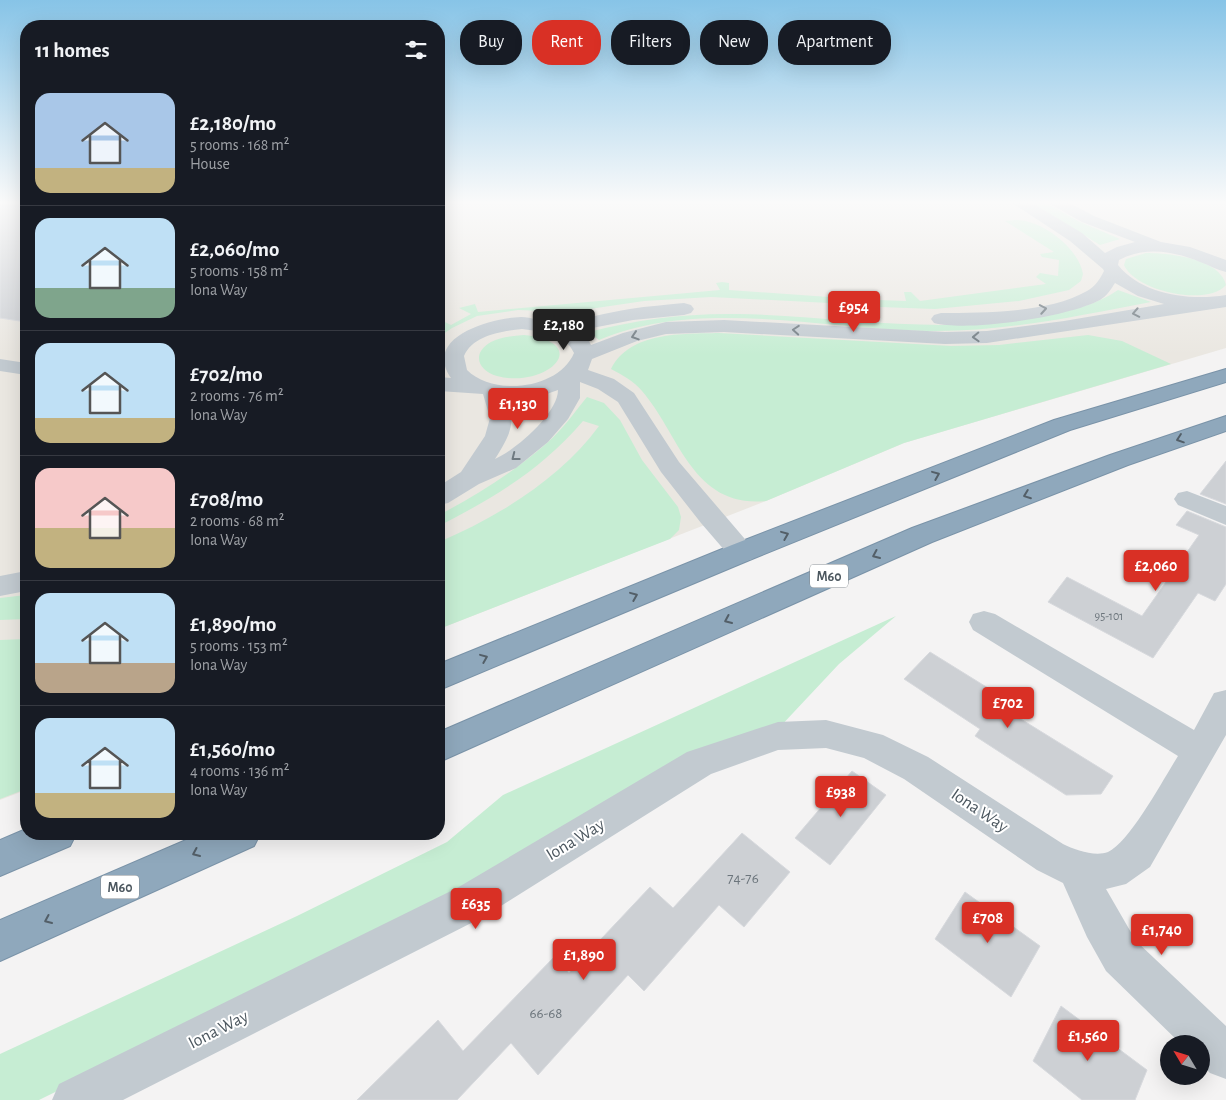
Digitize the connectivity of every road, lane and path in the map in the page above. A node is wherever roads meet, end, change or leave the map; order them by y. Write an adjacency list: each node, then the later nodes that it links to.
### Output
1 (1093, 252): 7 (street)
2 (1120, 252): 7 (street)
3 (1186, 252): 4 (street)
4 (1198, 255): 5 (street); 6 (street)
5 (1226, 258)
6 (1226, 267)
7 (1111, 268): 9 (street); 11 (street, one-way to 7)
8 (1226, 301): 9 (street)
9 (1202, 303): 16 (street, one-way to 16)
10 (744, 308): 12 (street)
11 (801, 312)
12 (559, 328): 13 (street); 16 (street)
13 (448, 351): 19 (street)
14 (0, 365): 15 (street)
15 (20, 368)
16 (577, 368): 19 (street); 21 (street, one-way to 21); 25 (street)
17 (1226, 375): 25 (highway, one-way to 17)
18 (445, 385): 19 (street)
19 (484, 388): 21 (street)
20 (1226, 423): 33 (highway, M60, one-way to 33)
21 (470, 478): 22 (street)
22 (445, 493)
23 (1187, 499): 24 (street)
24 (1226, 516)
25 (742, 552): 31 (highway, one-way to 25)
26 (0, 572): 27 (street)
27 (20, 572)
28 (20, 582): 29 (street)
29 (0, 586)
30 (984, 622): 34 (street)
31 (445, 675)
32 (1226, 703): 34 (street, Iona Way)
33 (445, 744)
34 (1200, 751): 38 (street, Iona Way)
35 (43, 840): 37 (highway)
36 (227, 840): 39 (highway, M60, one-way to 39)
37 (0, 858)
38 (1078, 870): 40 (street); 41 (street, Iona Way)
39 (0, 941)
40 (1226, 1057)
41 (75, 1100)

